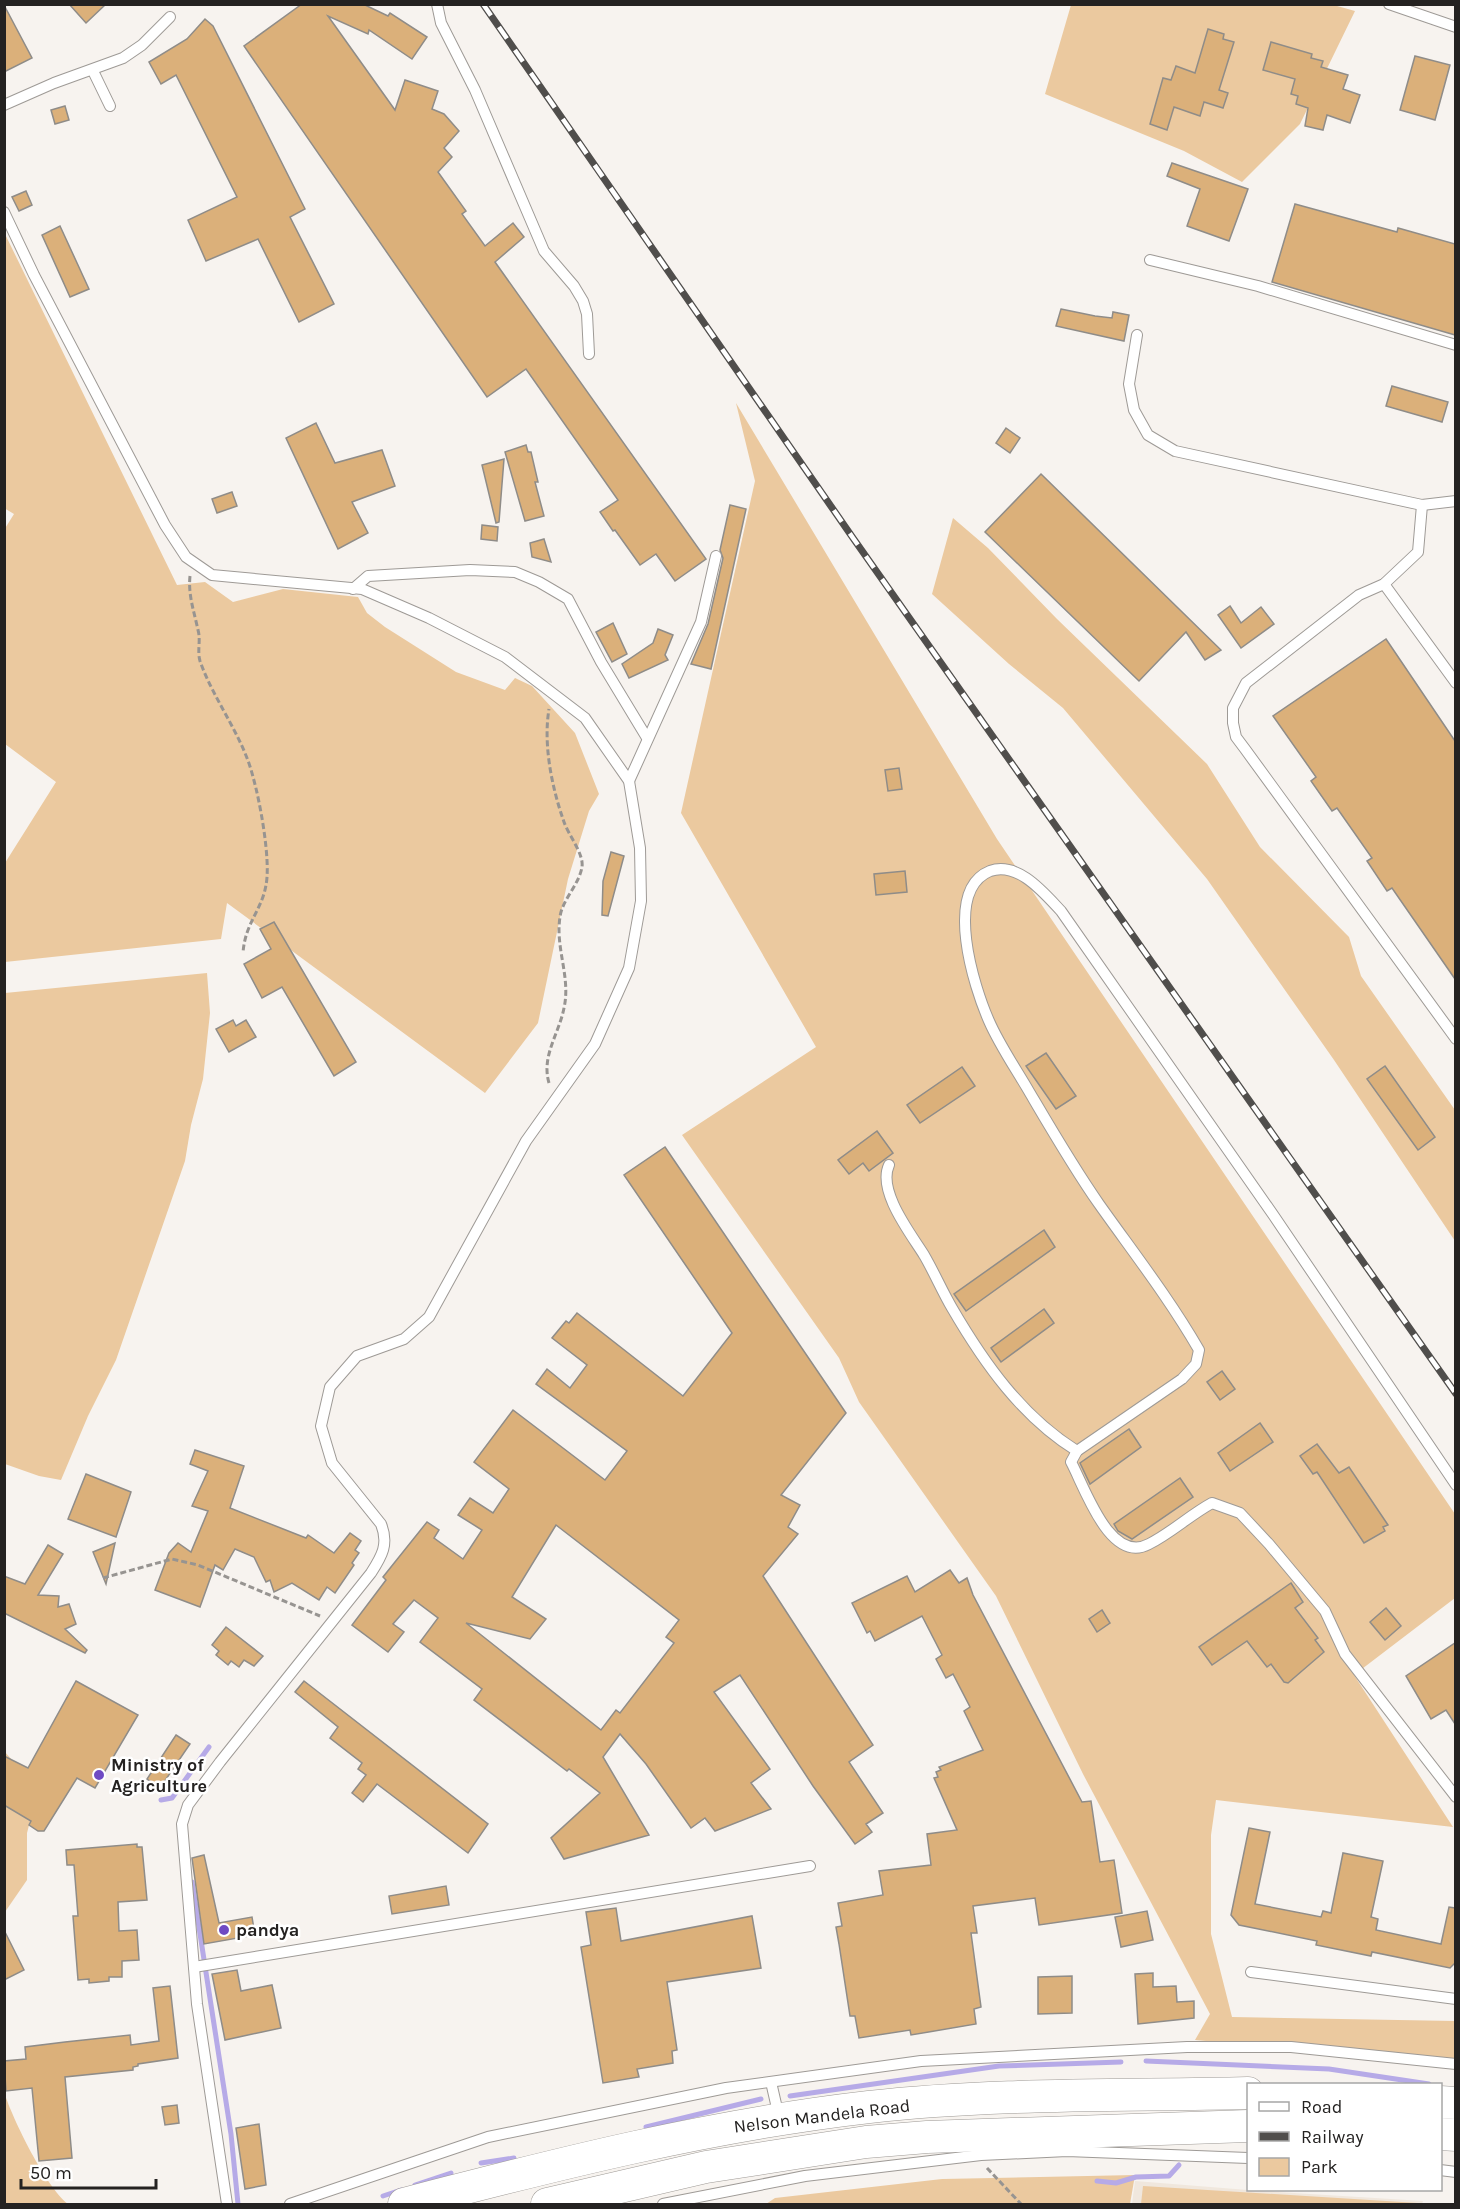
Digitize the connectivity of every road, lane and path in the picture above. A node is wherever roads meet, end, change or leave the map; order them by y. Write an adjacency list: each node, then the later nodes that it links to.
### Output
1 (437, 4): 12 (lane)
2 (1389, 4): 4 (lane)
3 (170, 17): 5 (lane)
4 (1455, 27)
5 (93, 71): 6 (lane); 7 (lane)
6 (4, 105)
7 (110, 106)
8 (4, 212): 16 (lane)
9 (1150, 260): 11 (lane)
10 (1137, 335): 14 (lane)
11 (1455, 345)
12 (589, 354)
13 (1455, 501): 14 (lane)
14 (1422, 505): 17 (lane)
15 (716, 556): 21 (lane)
16 (192, 562): 18 (lane); 23 (path)
17 (1384, 584): 19 (lane); 24 (lane)
18 (353, 589): 20 (lane); 21 (lane)
19 (1455, 683)
20 (553, 691): 22 (lane); 25 (path)
21 (647, 738): 22 (lane)
22 (628, 781): 25 (lane)
23 (243, 953)
24 (1455, 1039)
25 (555, 1102): 30 (lane)
26 (889, 1165): 27 (lane)
27 (1077, 1451): 28 (lane); 31 (lane)
28 (1455, 1485)
29 (103, 1578): 30 (path)
30 (333, 1621): 33 (lane)
31 (1455, 1797)
32 (810, 1866): 33 (lane)
33 (194, 1967): 43 (lane)
34 (1251, 1972): 35 (lane)
35 (1455, 1999)
36 (1455, 2064): 37 (lane)
37 (771, 2082): 39 (lane); 44 (lane)
38 (1247, 2093): 39 (main road, Nelson Mandela Road)
39 (780, 2119): 45 (main road, Nelson Mandela Road)
40 (1247, 2126): 46 (main road, Nelson Mandela Road)
41 (975, 2155): 42 (lane); 47 (lane); 48 (path)
42 (1247, 2158)
43 (226, 2205)
44 (290, 2205)
45 (404, 2205)
46 (547, 2205)
47 (663, 2205)
48 (1021, 2205)

